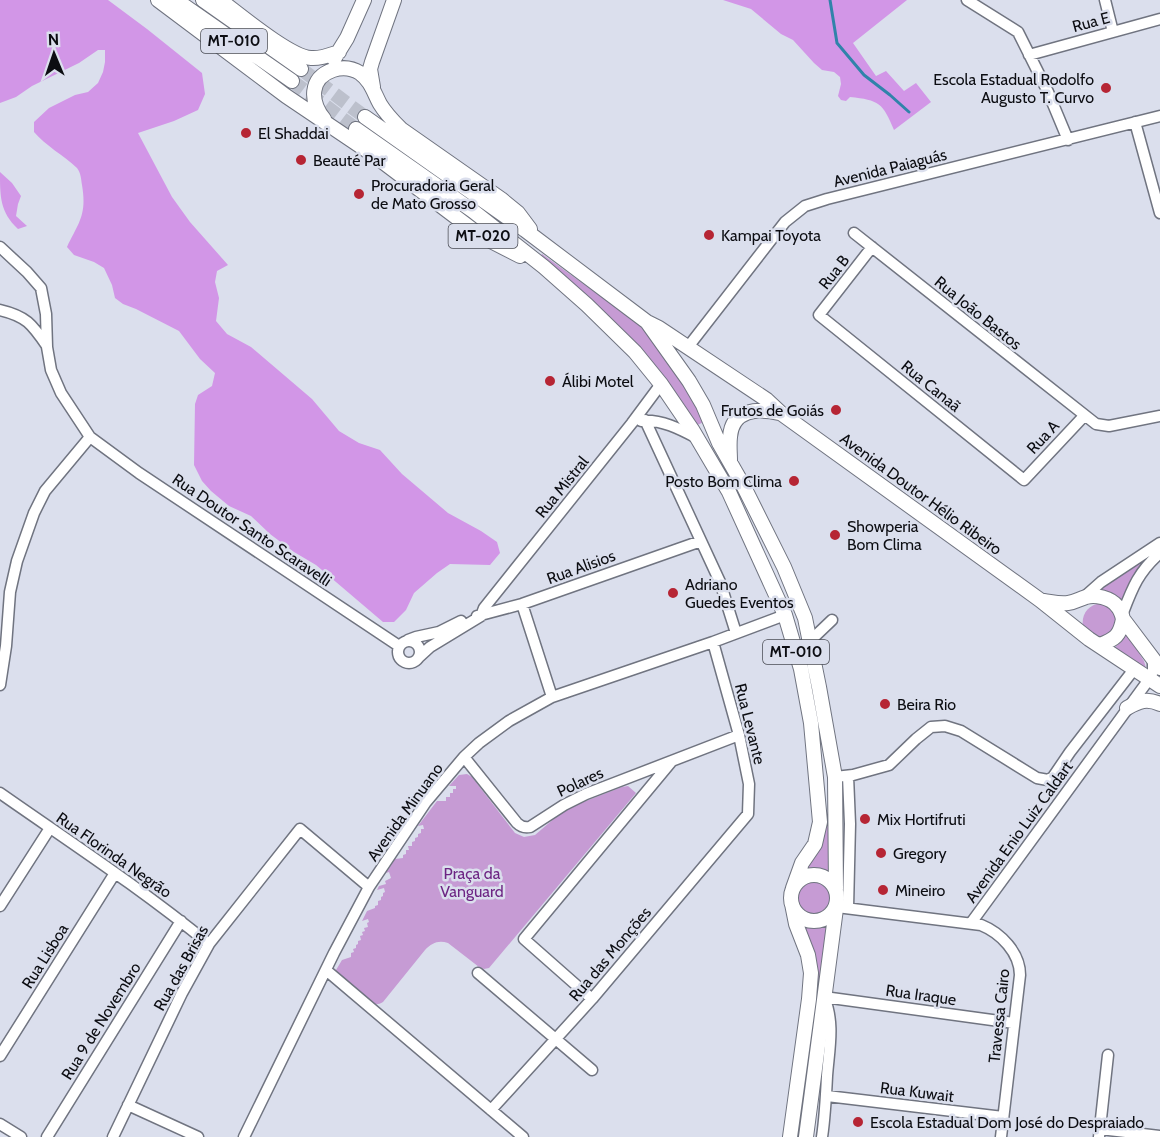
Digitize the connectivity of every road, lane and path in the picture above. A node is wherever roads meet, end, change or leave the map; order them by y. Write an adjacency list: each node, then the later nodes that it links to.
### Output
1 (158, 0): 20 (main road)
2 (176, 0): 15 (main road, MT-010)
3 (203, 0): 13 (main road, MT-010)
4 (220, 0): 11 (main road)
5 (364, 0): 11 (main road)
6 (394, 0): 16 (main road)
7 (967, 0): 12 (street)
8 (1105, 0): 10 (street)
9 (1160, 19): 10 (street, Rua E)
10 (1113, 32): 12 (street, Rua E)
11 (339, 52): 14 (main road)
12 (1029, 55): 21 (street)
13 (300, 69)
14 (322, 75): 16 (main road); 20 (main road)
15 (292, 81)
16 (374, 89): 24 (main road)
17 (365, 117): 24 (main road)
18 (1160, 117): 19 (street, Avenida Paiaguás)
19 (1135, 122): 21 (street, Avenida Paiaguás); 22 (street)
20 (329, 126): 32 (main road, MT-010)
21 (1068, 140): 31 (street, Avenida Paiaguás)
22 (1160, 213)
23 (854, 233): 26 (street, Rua João Bastos)
24 (538, 240): 29 (main road)
25 (0, 247): 30 (street)
26 (872, 247): 28 (street, Rua B); 34 (street, Rua João Bastos)
27 (0, 310): 30 (street)
28 (819, 315): 41 (street, Rua Canaã)
29 (647, 322): 31 (main road, Avenida Doutor Hélio Ribeiro); 40 (main road)
30 (47, 347): 38 (street)
31 (692, 350): 33 (main road, Avenida Doutor Hélio Ribeiro)
32 (661, 384): 37 (street, Rua Mistral); 39 (main road, MT-010)
33 (782, 414): 40 (main road); 47 (main road, Avenida Doutor Hélio Ribeiro)
34 (1084, 416): 35 (street, Rua João Bastos); 41 (street, Rua A)
35 (1160, 416)
36 (645, 420): 37 (street); 39 (street); 42 (street)
37 (632, 423): 49 (street, Rua Mistral)
38 (90, 437): 45 (street); 57 (street, Rua Doutor Santo Scaravelli)
39 (698, 438): 50 (main road, MT-010)
40 (730, 464): 55 (main road, MT-010)
41 (1024, 480)
42 (701, 541): 48 (street, Rua Alisios); 54 (street)
43 (1160, 543): 46 (street)
44 (1160, 553): 51 (street)
45 (5, 593): 63 (street)
46 (1081, 599): 47 (main road); 51 (main road); 53 (main road)
47 (1040, 600): 53 (main road, Avenida Doutor Hélio Ribeiro)
48 (522, 604): 49 (street, Rua Alisios); 64 (street)
49 (479, 613): 57 (street); 59 (street)
50 (785, 615): 54 (street, Avenida Minuano); 76 (main road, MT-010)
51 (1123, 617): 58 (main road); 60 (main road)
52 (832, 620): 55 (street)
53 (1074, 627): 58 (main road, Avenida Doutor Hélio Ribeiro)
54 (736, 633): 56 (street, Avenida Minuano)
55 (810, 641): 70 (main road, MT-010)
56 (713, 642): 64 (street, Avenida Minuano); 67 (street, Rua Levante)
57 (404, 643): 59 (street); 59 (street)
58 (1100, 645): 61 (main road, Avenida Doutor Hélio Ribeiro)
59 (418, 658)
60 (1157, 663): 62 (street)
61 (1135, 668): 62 (main road, Avenida Doutor Hélio Ribeiro); 70 (street)
62 (1155, 682): 66 (street, Avenida Enio Luiz Caldart)
63 (0, 685)
64 (552, 697): 68 (street, Avenida Minuano)
65 (1160, 704): 66 (main road)
66 (1127, 708): 81 (street, Avenida Enio Luiz Caldart)
67 (739, 735): 69 (street, Polares); 72 (street, Rua Levante)
68 (465, 757): 69 (street, Polares); 75 (street, Avenida Minuano)
69 (671, 762): 86 (street)
70 (841, 776): 77 (main road, MT-010); 77 (street)
71 (0, 794): 73 (street, Rua Florinda Negrão)
72 (748, 814): 86 (street, Rua das Monções)
73 (50, 828): 74 (street, Rua Florinda Negrão); 79 (street)
74 (116, 873): 80 (street, Rua Florinda Negrão); 90 (street, Rua Lisboa)
75 (369, 887): 82 (street, Rua das Brisas); 83 (street, Avenida Minuano)
76 (793, 888): 77 (main road); 78 (main road, MT-010)
77 (840, 901): 78 (main road); 81 (street, Avenida Enio Luiz Caldart); 85 (main road, MT-010)
78 (792, 904): 105 (main road, MT-010)
79 (0, 906)
80 (181, 921): 82 (street, Rua Florinda Negrão); 100 (street, Rua 9 de Novembro)
81 (971, 923): 87 (street, Travessa Cairo)
82 (208, 944): 93 (street, Rua das Brisas)
83 (326, 970): 94 (street); 103 (street, Avenida Minuano)
84 (478, 973): 88 (street)
85 (824, 997): 87 (street, Rua Iraque); 92 (street); 106 (main road, MT-010)
86 (592, 999): 88 (street, Rua das Monções)
87 (1014, 1023): 95 (street, Travessa Cairo)
88 (557, 1039): 91 (street); 94 (street, Rua das Monções)
89 (1108, 1055): 97 (street)
90 (0, 1056)
91 (592, 1070)
92 (827, 1096): 95 (street, Rua Kuwait); 107 (street)
93 (128, 1106): 101 (street, Rua das Brisas); 102 (street)
94 (491, 1110): 104 (street)
95 (1003, 1117): 108 (street, Travessa Cairo)
96 (0, 1124): 99 (street)
97 (1099, 1133): 98 (street)
98 (1160, 1136)
99 (21, 1137)
100 (47, 1137)
101 (113, 1137)
102 (198, 1137)
103 (244, 1137)
104 (523, 1137)
105 (790, 1137)
106 (806, 1137)
107 (822, 1137)
108 (1001, 1137)

